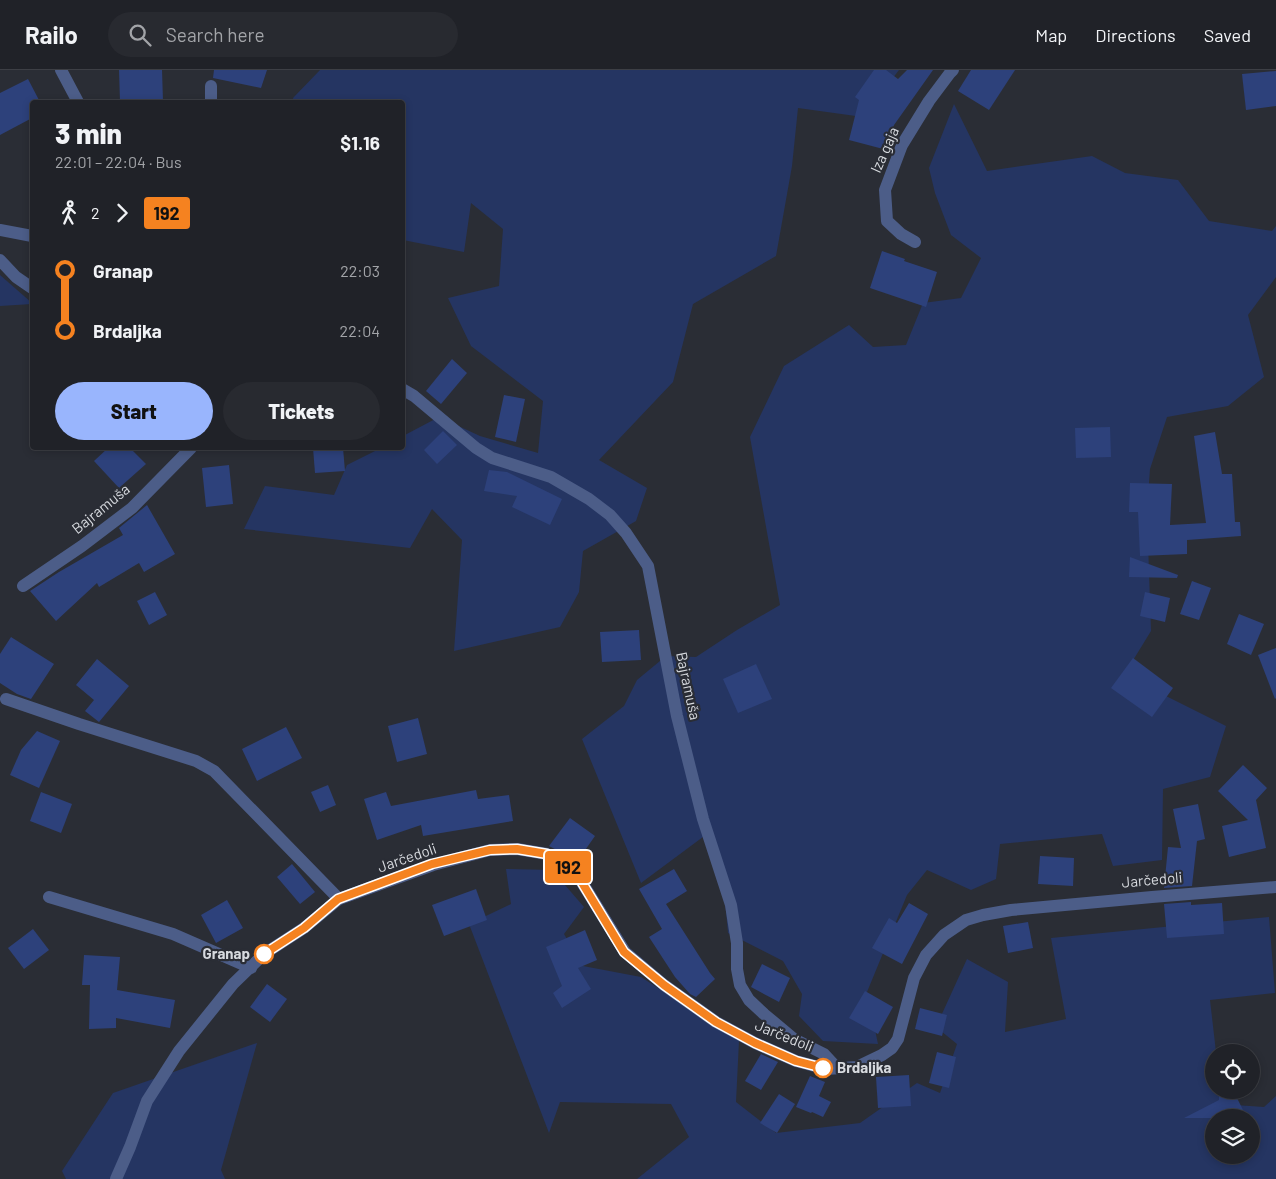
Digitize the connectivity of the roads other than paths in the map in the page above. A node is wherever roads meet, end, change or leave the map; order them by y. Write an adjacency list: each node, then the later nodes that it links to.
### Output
1 (60, 70): 4 (street)
2 (953, 70): 8 (street, Iza gaja)
3 (211, 86): 5 (street)
4 (77, 100)
5 (211, 100)
6 (0, 230): 7 (street)
7 (30, 236)
8 (915, 242)
9 (0, 260): 10 (street)
10 (30, 287)
11 (405, 391): 19 (street, Bajramuša)
12 (189, 450): 13 (street, Bajramuša)
13 (23, 586)
14 (6, 699): 17 (street)
15 (1276, 887): 19 (street, Jarčedoli)
16 (49, 897): 18 (street)
17 (338, 899): 18 (street, Jarčedoli); 19 (street, Jarčedoli)
18 (251, 968): 20 (street, Jarčedoli)
19 (837, 1068)
20 (116, 1179)

